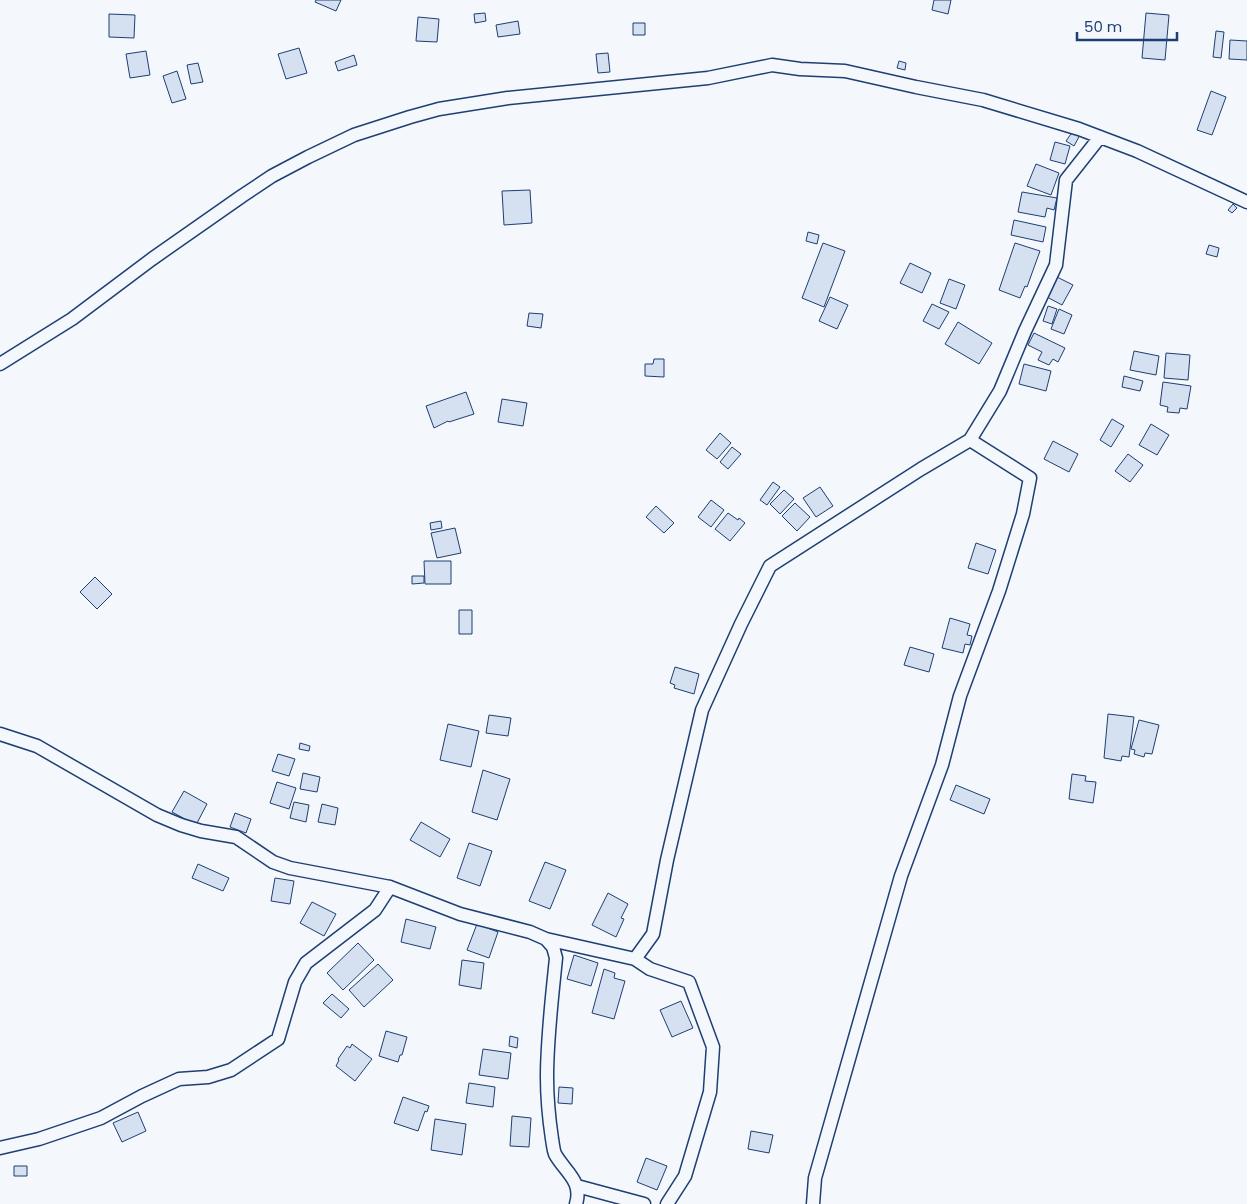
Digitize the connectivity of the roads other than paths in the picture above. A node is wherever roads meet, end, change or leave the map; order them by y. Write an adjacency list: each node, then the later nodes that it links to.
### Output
1 (1100, 137): 2 (street); 3 (street); 4 (street)
2 (1247, 202)
3 (0, 364)
4 (970, 440): 8 (street); 14 (street)
5 (0, 734): 6 (street)
6 (390, 887): 7 (street); 9 (street)
7 (546, 939): 8 (street); 10 (street)
8 (635, 959): 13 (street)
9 (0, 1148)
10 (577, 1186): 11 (street); 12 (street)
11 (576, 1204)
12 (644, 1204)
13 (667, 1204)
14 (813, 1204)

